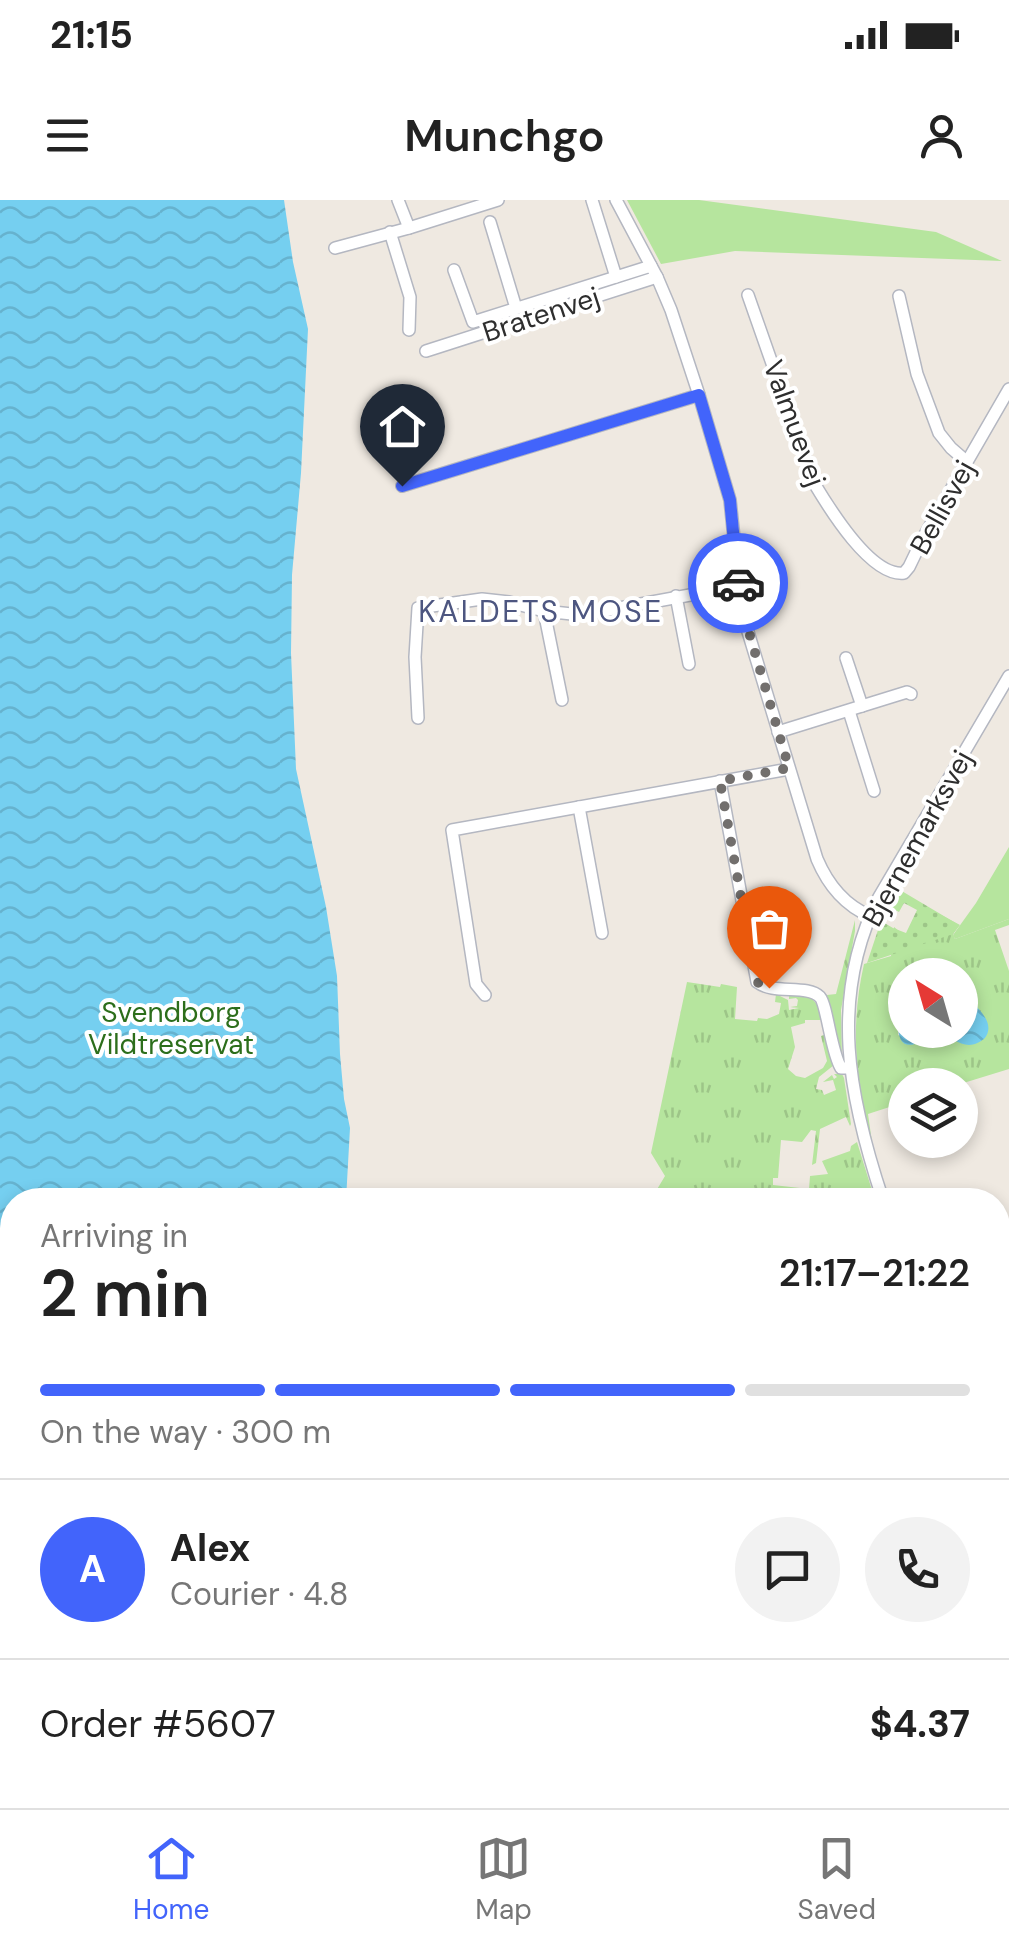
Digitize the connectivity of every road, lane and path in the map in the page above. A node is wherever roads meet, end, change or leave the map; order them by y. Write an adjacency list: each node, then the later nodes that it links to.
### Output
1 (398, 200): 6 (street)
2 (498, 200): 6 (street)
3 (592, 200): 11 (street, Bratenvej)
4 (616, 200): 10 (street)
5 (490, 222): 14 (street, Bratenvej)
6 (409, 228): 7 (street)
7 (390, 232): 8 (street); 15 (street)
8 (336, 248)
9 (454, 270): 14 (street, Bratenvej)
10 (654, 271): 11 (street, Bratenvej); 16 (street, Bratenvej); 18 (street)
11 (616, 277): 14 (street, Bratenvej)
12 (748, 295): 21 (street, Valmuevej)
13 (899, 296): 19 (street)
14 (516, 308)
15 (409, 330)
16 (426, 351)
17 (1009, 389): 19 (street, Bellisvej)
18 (699, 395): 20 (street); 22 (street)
19 (966, 461): 21 (street, Bellisvej)
20 (402, 486)
21 (904, 572)
22 (739, 586): 23 (street); 33 (street)
23 (676, 596): 24 (street); 26 (street)
24 (544, 611): 29 (street); 32 (street)
25 (846, 658): 30 (street)
26 (688, 664)
27 (1009, 676): 38 (street, Bjernemarksvej)
28 (911, 694): 30 (street)
29 (562, 700)
30 (862, 706): 31 (street)
31 (849, 710): 33 (street); 36 (street)
32 (418, 718)
33 (778, 732): 34 (street)
34 (789, 768): 35 (street); 38 (street)
35 (720, 781): 37 (street); 41 (street, Bjernemarksvej)
36 (874, 792)
37 (578, 807): 39 (street); 40 (street)
38 (870, 916): 41 (street, Bjernemarksvej)
39 (602, 932)
40 (485, 995)
41 (850, 1068): 42 (street, Bjernemarksvej)
42 (879, 1188)

